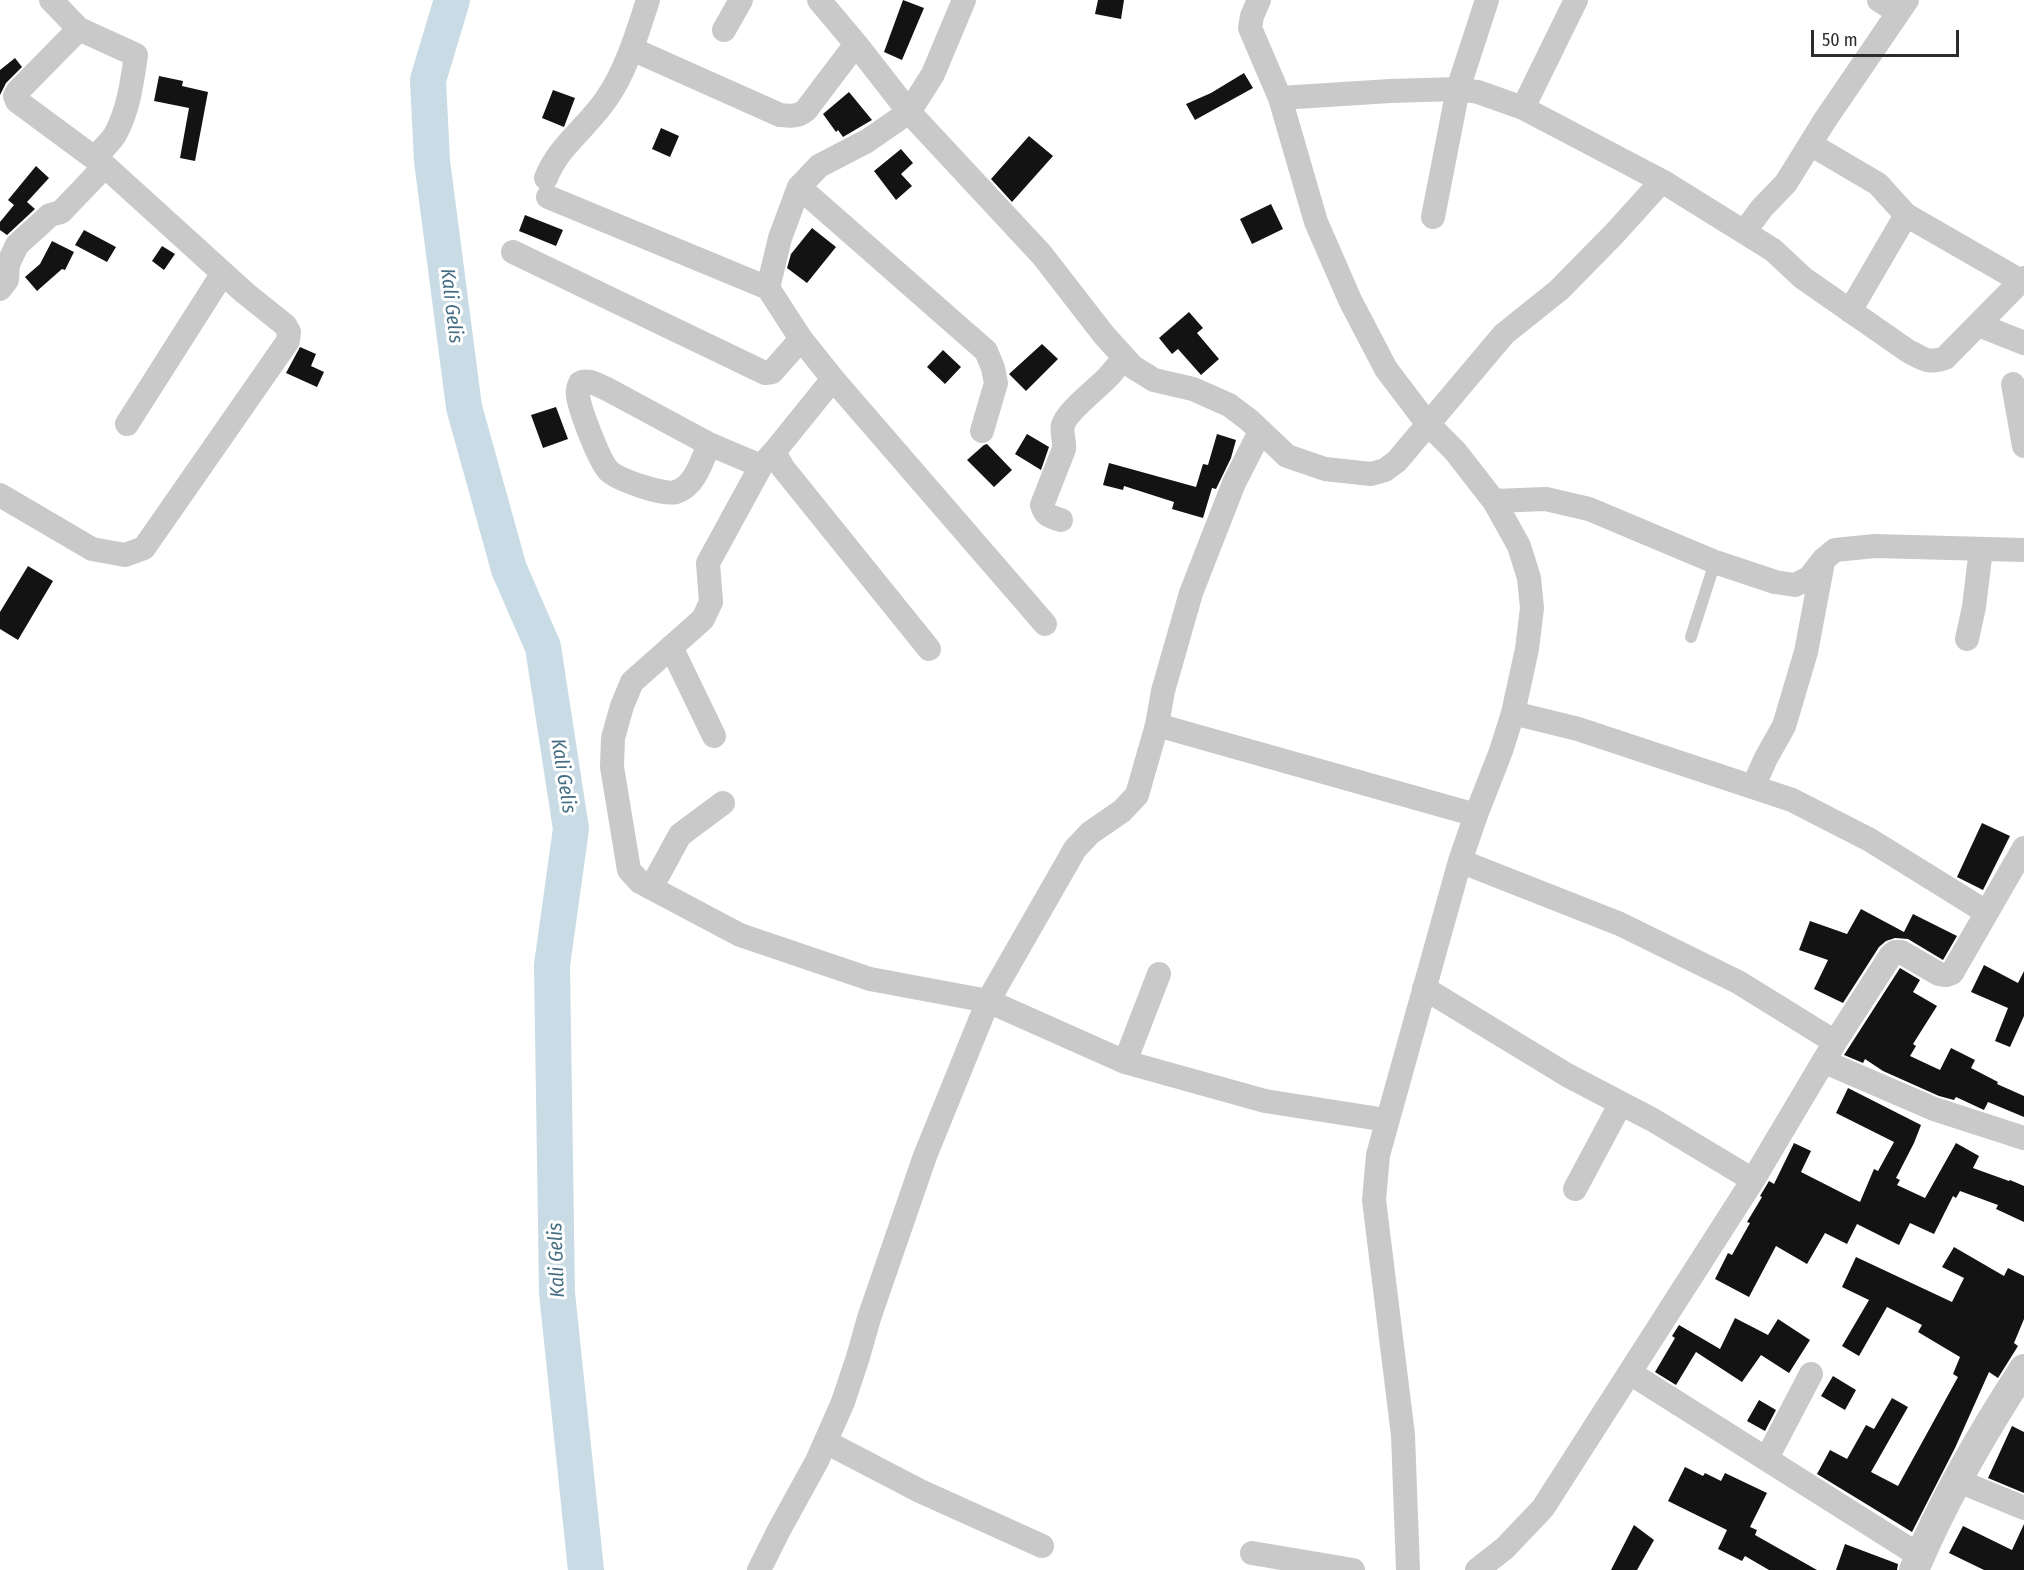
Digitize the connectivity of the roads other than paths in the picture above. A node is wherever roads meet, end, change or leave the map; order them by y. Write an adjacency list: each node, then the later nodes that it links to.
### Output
1 (51, 0): 10 (street)
2 (648, 0): 13 (street)
3 (741, 0): 11 (street)
4 (964, 0): 17 (street)
5 (1258, 0): 15 (street)
6 (1487, 0): 14 (street)
7 (1576, 0): 16 (street)
8 (822, 1): 12 (street)
9 (1895, 4): 18 (street)
10 (79, 29): 19 (street); 19 (street)
11 (724, 30)
12 (856, 44): 13 (street); 17 (street)
13 (632, 49): 28 (street)
14 (1458, 89): 15 (street); 16 (street); 23 (street)
15 (1280, 98): 37 (street)
16 (1522, 108): 20 (street)
17 (909, 112): 21 (street); 34 (street)
18 (1810, 144): 22 (street); 24 (street)
19 (100, 162): 26 (street); 29 (street)
20 (1662, 181): 24 (street); 37 (street)
21 (799, 188): 28 (street); 39 (street)
22 (1906, 215): 27 (street); 30 (street)
23 (1433, 217)
24 (1744, 232): 30 (street)
25 (513, 252): 32 (street)
26 (223, 273): 38 (street); 44 (street)
27 (2023, 279): 31 (street)
28 (768, 288): 32 (street)
29 (0, 289)
30 (1850, 311): 31 (street)
31 (1979, 325): 33 (street)
32 (801, 339): 35 (street)
33 (2024, 343)
34 (1125, 358): 40 (street); 46 (street)
35 (833, 379): 43 (street); 51 (street)
36 (2013, 384): 42 (street)
37 (1427, 423): 40 (street); 45 (street)
38 (127, 424)
39 (982, 432)
40 (1260, 432): 57 (street)
41 (709, 444): 41 (street); 43 (street)
42 (2024, 446)
43 (767, 459): 54 (street); 55 (street)
44 (1, 498)
45 (1494, 501): 50 (street); 56 (street)
46 (1061, 520)
47 (1981, 549): 48 (street); 49 (street); 53 (street)
48 (2024, 550)
49 (1823, 560): 50 (street); 59 (street)
50 (1715, 562): 52 (lane)
51 (1045, 624)
52 (1691, 637)
53 (1967, 639)
54 (670, 648): 58 (street); 64 (street)
55 (928, 649)
56 (1513, 712): 59 (street); 61 (street)
57 (1157, 725): 61 (street); 68 (street)
58 (714, 736)
59 (1753, 787): 65 (street)
60 (723, 803): 64 (street)
61 (1476, 815): 63 (street)
62 (2024, 848): 65 (street)
63 (1460, 861): 67 (street); 69 (street)
64 (651, 888): 68 (street)
65 (1986, 912): 69 (street)
66 (1159, 974): 70 (street)
67 (1424, 988): 71 (street); 72 (street)
68 (988, 1001): 70 (street); 79 (street)
69 (1830, 1052): 73 (street); 74 (street)
70 (1125, 1062): 72 (street)
71 (1621, 1103): 74 (street); 75 (street)
72 (1386, 1120): 88 (street)
73 (2024, 1138)
74 (1753, 1180): 77 (street)
75 (1575, 1189)
76 (2024, 1369): 81 (street)
77 (1630, 1373): 80 (street); 89 (street)
78 (1810, 1374): 80 (street)
79 (826, 1442): 83 (street); 86 (street)
80 (1767, 1458): 85 (street)
81 (1956, 1480): 82 (street); 85 (street)
82 (2024, 1508)
83 (1042, 1546)
84 (1252, 1553): 87 (street)
85 (1917, 1563)
86 (759, 1570)
87 (1353, 1570)
88 (1408, 1570)
89 (1477, 1570)

